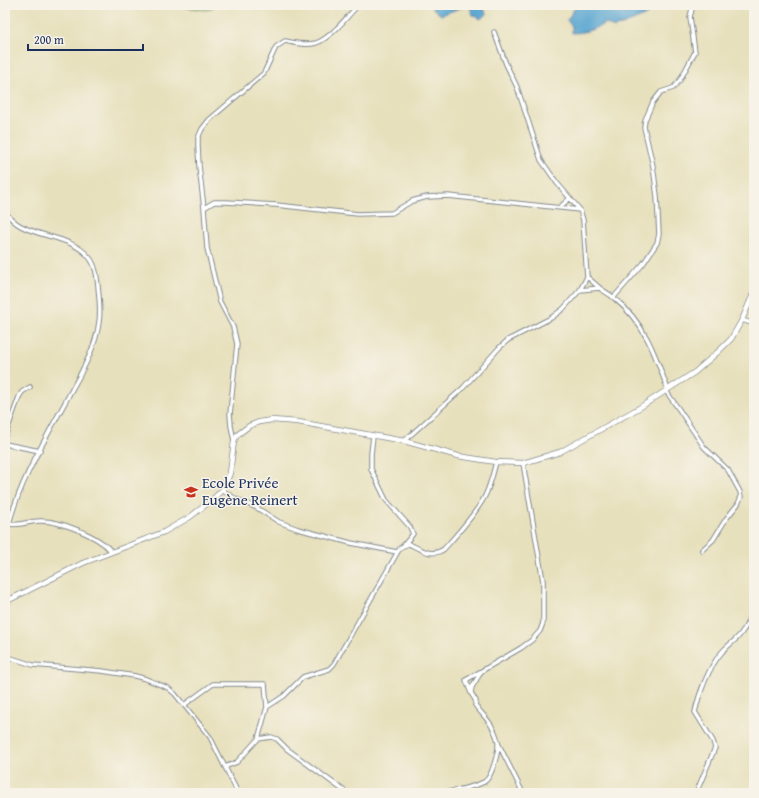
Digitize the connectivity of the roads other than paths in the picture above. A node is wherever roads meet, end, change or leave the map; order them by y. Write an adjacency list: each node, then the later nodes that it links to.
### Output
1 (358, 5): 6 (street)
2 (693, 5): 13 (street)
3 (494, 32): 4 (street)
4 (570, 198): 5 (street); 7 (street)
5 (560, 207): 6 (street); 7 (street)
6 (204, 208): 20 (street)
7 (580, 210): 9 (street)
8 (5, 212): 23 (street)
9 (587, 277): 10 (street); 11 (street)
10 (600, 288): 11 (street); 13 (street)
11 (580, 290): 21 (street)
12 (754, 292): 14 (street)
13 (614, 297): 17 (street)
14 (742, 320): 15 (street); 17 (street)
15 (754, 324)
16 (30, 387): 18 (street)
17 (667, 391): 25 (street); 29 (street)
18 (5, 436)
19 (373, 436): 20 (street); 21 (street); 28 (street)
20 (234, 441): 26 (street)
21 (404, 442): 24 (street)
22 (5, 444): 23 (street)
23 (40, 451): 27 (street)
24 (496, 462): 25 (street); 28 (street)
25 (523, 464): 35 (street)
26 (222, 490): 30 (street); 31 (street)
27 (7, 524): 30 (street)
28 (403, 546): 31 (street)
29 (702, 550)
30 (112, 552): 32 (street)
31 (397, 552): 38 (street)
32 (5, 602)
33 (754, 607): 46 (street)
34 (5, 656): 37 (street)
35 (482, 671): 36 (street); 36 (street)
36 (471, 693): 40 (street)
37 (184, 705): 38 (street); 41 (street)
38 (268, 707): 39 (street)
39 (258, 739): 41 (street); 43 (street)
40 (498, 742): 44 (street); 45 (street)
41 (226, 767): 42 (street)
42 (238, 793)
43 (347, 793)
44 (443, 793)
45 (523, 793)
46 (696, 793)

